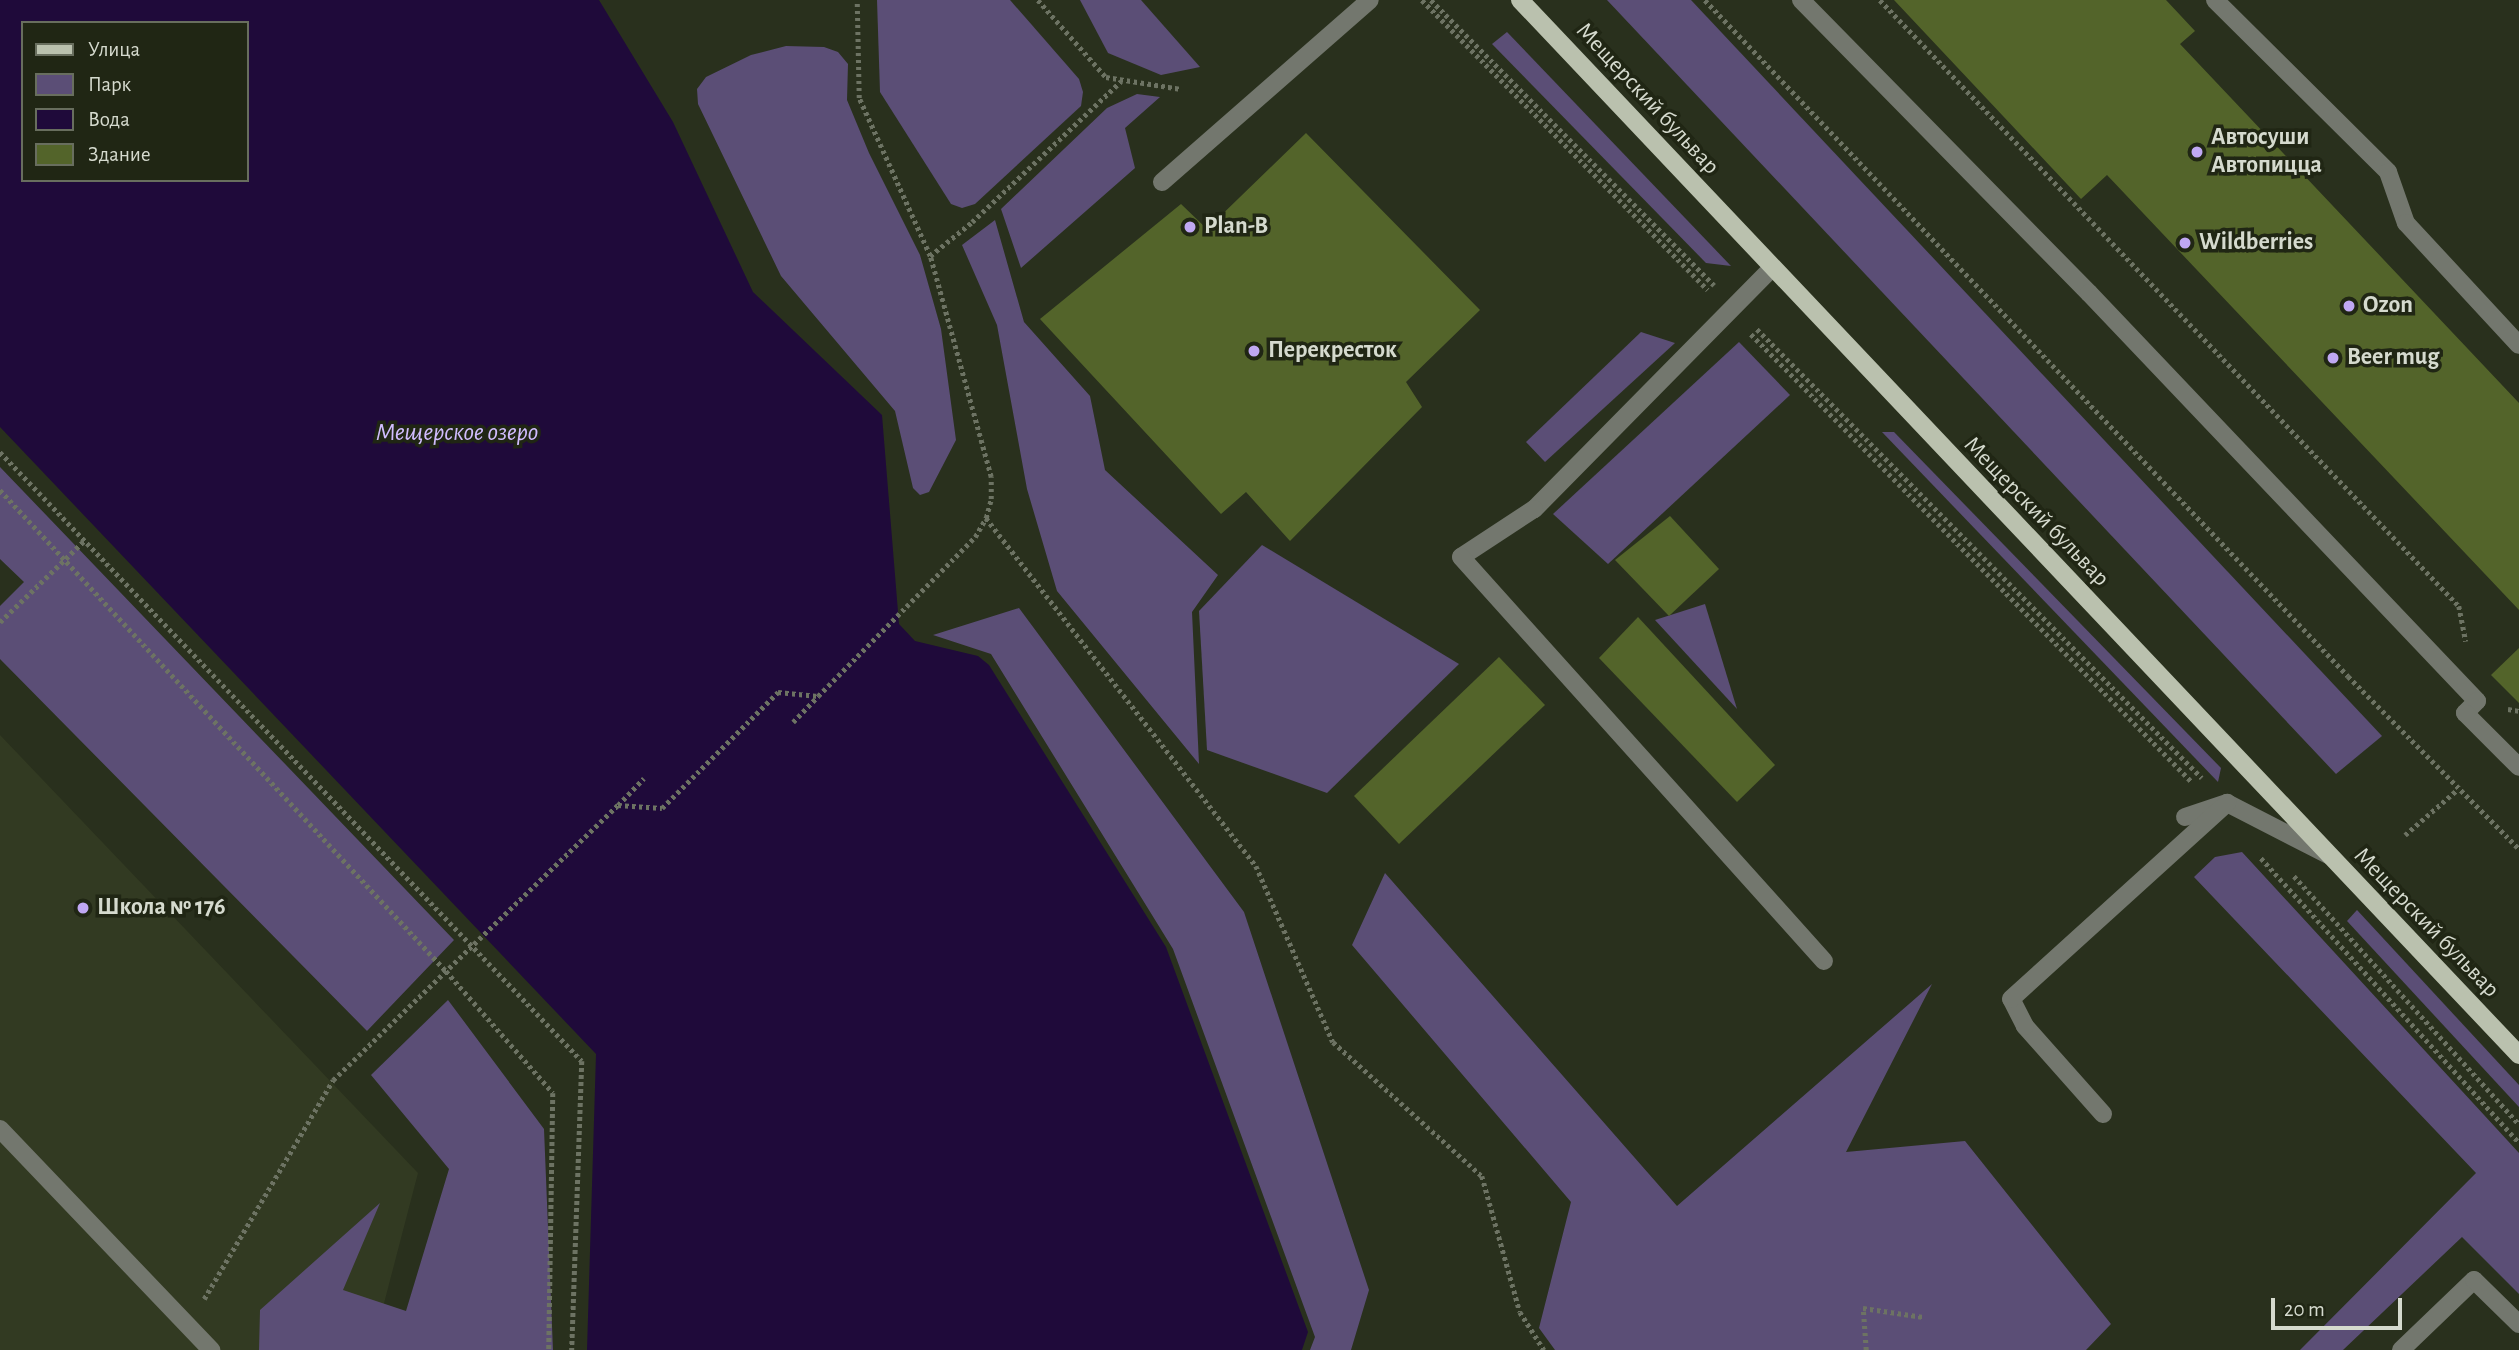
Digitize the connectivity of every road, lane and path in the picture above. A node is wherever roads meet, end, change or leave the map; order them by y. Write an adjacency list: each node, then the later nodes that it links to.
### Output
1 (857, 0): 14 (path)
2 (1038, 0): 11 (path)
3 (1370, 0): 13 (lane)
4 (1422, 0): 16 (path)
5 (1431, 0): 16 (path)
6 (1520, 0): 15 (main road, Мещерский бульвар)
7 (1705, 0): 29 (path)
8 (1801, 0): 27 (lane)
9 (1880, 0): 23 (path)
10 (2215, 0): 17 (lane)
11 (1121, 81): 12 (path); 14 (path)
12 (1181, 89)
13 (1162, 182)
14 (930, 257): 20 (path)
15 (1772, 268): 16 (lane); 36 (main road, Мещерский бульвар)
16 (1732, 310): 31 (path); 31 (path); 39 (lane)
17 (2519, 345)
18 (0, 452): 21 (path)
19 (0, 490): 22 (path)
20 (986, 518): 25 (path); 52 (path)
21 (84, 541): 22 (path); 38 (path)
22 (63, 560): 24 (path); 40 (path)
23 (2459, 606)
24 (0, 622)
25 (818, 696): 26 (path); 30 (path)
26 (793, 722)
27 (2519, 767)
28 (644, 778): 30 (path)
29 (2458, 789): 33 (path); 34 (path)
30 (618, 805): 38 (path)
31 (2221, 805): 32 (lane); 36 (lane); 42 (lane)
32 (2185, 817)
33 (2405, 835)
34 (2519, 849)
35 (2256, 853): 45 (path)
36 (2328, 855): 41 (main road, Мещерский бульвар)
37 (2288, 869): 43 (path)
38 (473, 947): 40 (path); 51 (path)
39 (1824, 961)
40 (446, 971): 48 (path); 50 (path)
41 (2519, 1055)
42 (2103, 1114)
43 (2519, 1124)
44 (0, 1129): 48 (lane)
45 (2519, 1143)
46 (1923, 1317): 53 (path)
47 (2519, 1324): 54 (lane)
48 (188, 1325): 49 (lane)
49 (211, 1350)
50 (549, 1350)
51 (572, 1350)
52 (1544, 1350)
53 (1866, 1350)
54 (2401, 1350)

